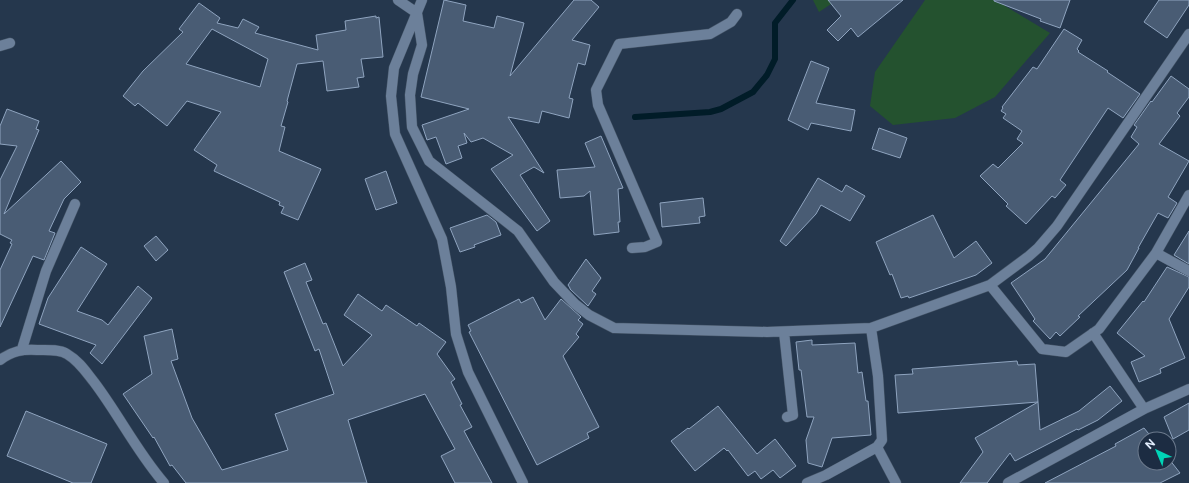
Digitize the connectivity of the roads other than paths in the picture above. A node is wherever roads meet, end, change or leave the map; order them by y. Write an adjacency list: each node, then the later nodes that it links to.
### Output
1 (398, 0): 3 (street)
2 (422, 0): 3 (street)
3 (417, 12): 15 (street); 24 (street)
4 (737, 14): 10 (street)
5 (1189, 34): 13 (street)
6 (10, 43): 7 (street)
7 (0, 46)
8 (1189, 195): 11 (street)
9 (75, 204): 17 (street)
10 (632, 248)
11 (1156, 253): 12 (street); 16 (street)
12 (1189, 271)
13 (990, 285): 14 (street); 16 (street)
14 (871, 328): 15 (street); 22 (street)
15 (784, 332): 21 (street)
16 (1094, 333): 20 (street)
17 (22, 349): 18 (street); 23 (street)
18 (0, 360)
19 (1189, 389): 20 (street)
20 (1144, 409): 27 (street)
21 (787, 417)
22 (877, 447): 25 (street); 26 (street)
23 (164, 483)
24 (523, 483)
25 (807, 483)
26 (896, 483)
27 (1008, 483)

